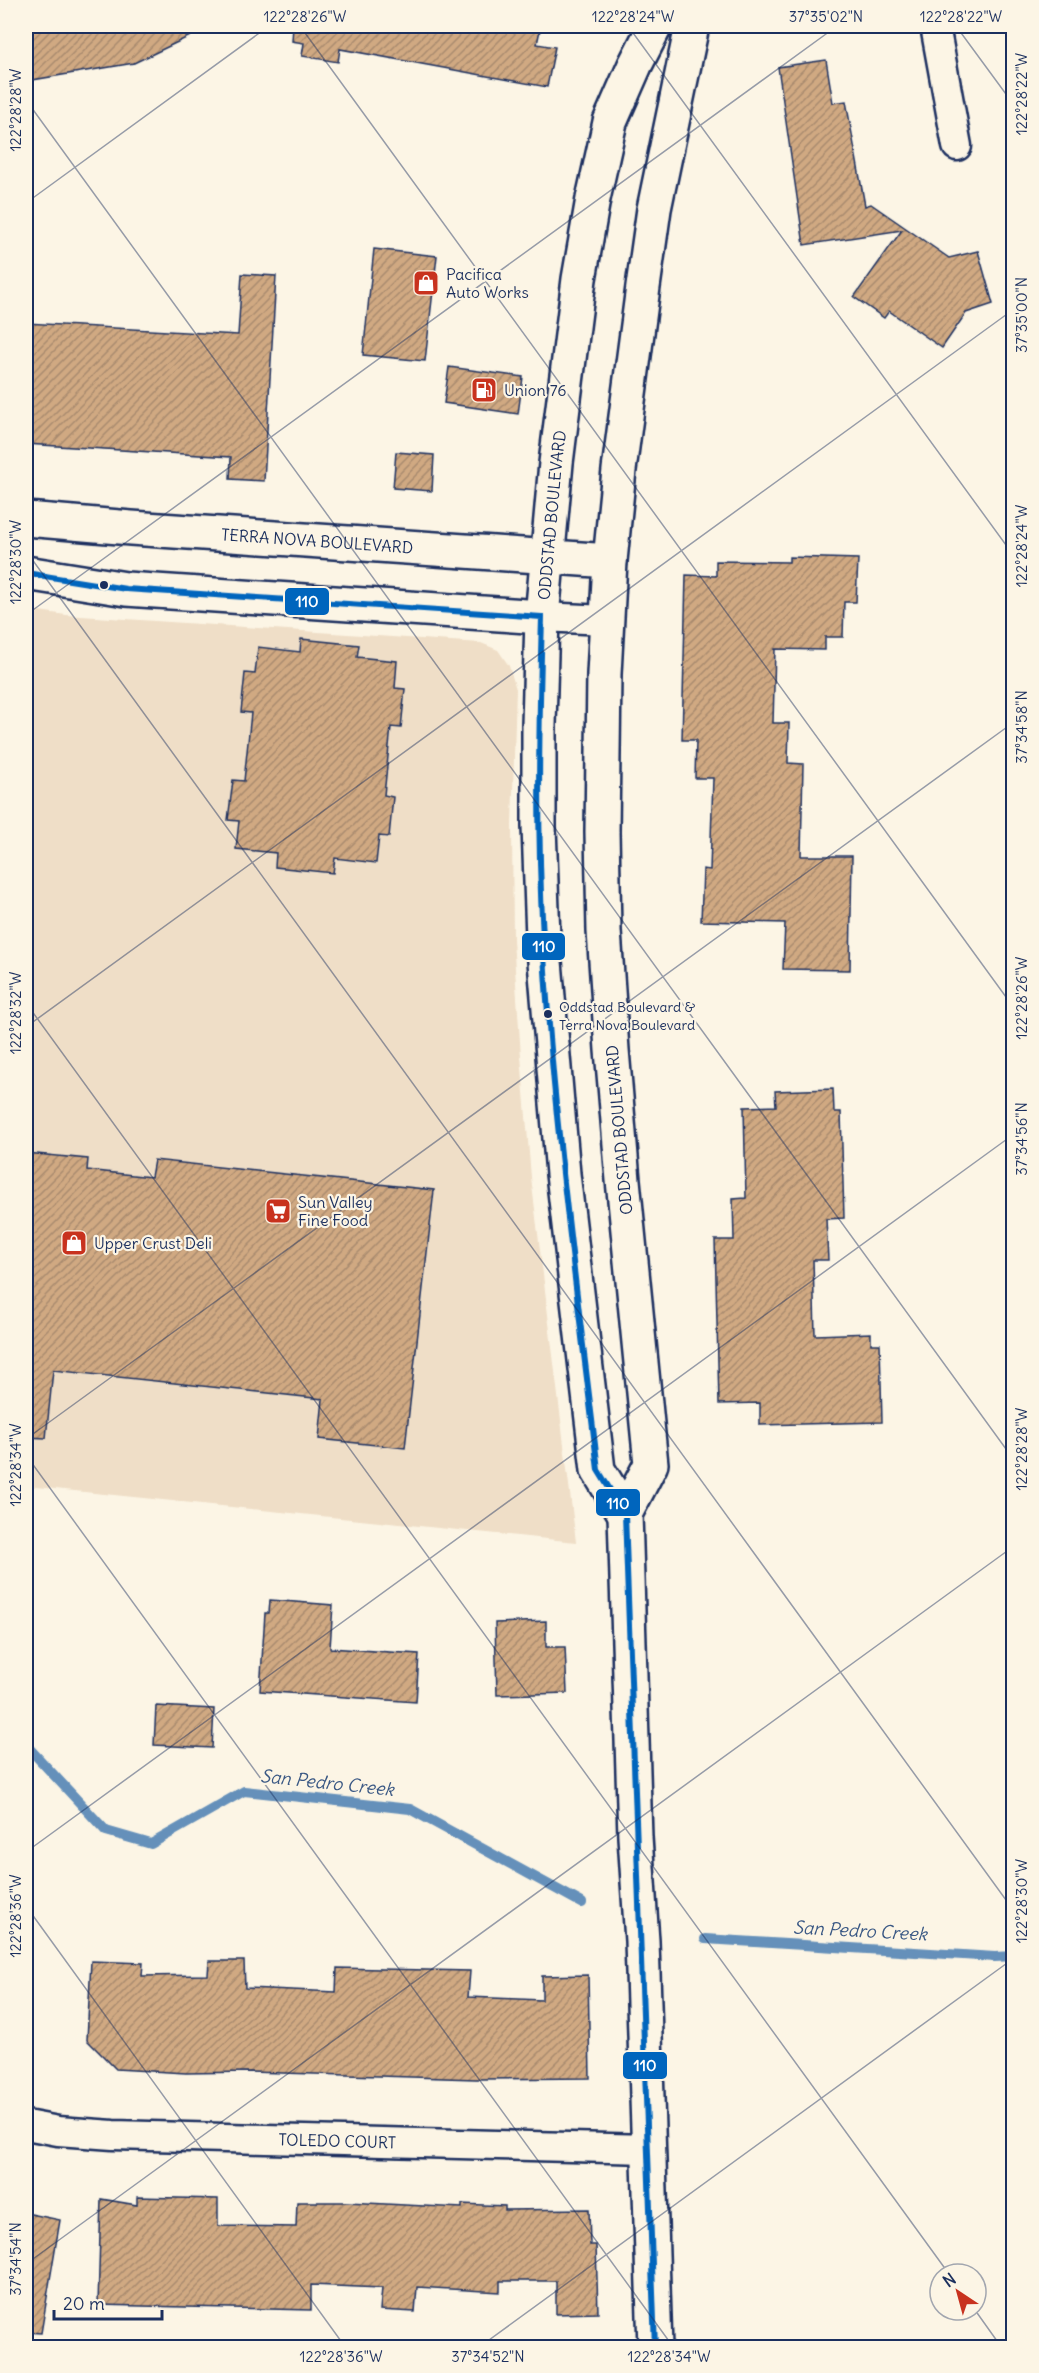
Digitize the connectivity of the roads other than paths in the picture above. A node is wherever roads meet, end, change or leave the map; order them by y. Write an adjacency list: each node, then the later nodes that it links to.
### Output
1 (656, 26): 6 (street, ODDSTAD BOULEVARD)
2 (692, 26): 7 (street, ODDSTAD BOULEVARD)
3 (935, 26): 4 (street)
4 (957, 146)
5 (26, 519): 6 (street, TERRA NOVA BOULEVARD)
6 (547, 557): 7 (street, TERRA NOVA BOULEVARD); 9 (street, ODDSTAD BOULEVARD)
7 (610, 561): 10 (street, ODDSTAD BOULEVARD)
8 (26, 573): 9 (street)
9 (542, 617): 10 (street); 11 (street, ODDSTAD BOULEVARD)
10 (606, 620): 11 (street, ODDSTAD BOULEVARD)
11 (625, 1514): 13 (street, ODDSTAD BOULEVARD)
12 (26, 2125): 13 (street, TOLEDO COURT)
13 (649, 2149): 14 (street, ODDSTAD BOULEVARD)
14 (655, 2348)

